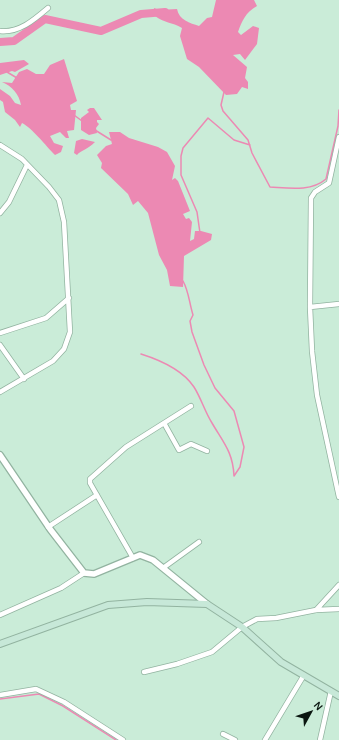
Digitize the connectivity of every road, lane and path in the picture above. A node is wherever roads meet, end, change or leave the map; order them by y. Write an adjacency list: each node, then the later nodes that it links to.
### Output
1 (48, 8): 2 (street)
2 (0, 31)
3 (339, 137): 9 (street)
4 (0, 145): 5 (street)
5 (27, 165): 6 (street); 7 (street)
6 (0, 213)
7 (69, 298): 10 (street); 12 (street)
8 (339, 304): 9 (street)
9 (310, 307): 19 (street)
10 (0, 333)
11 (0, 345): 12 (street)
12 (24, 379): 13 (street)
13 (0, 392)
14 (192, 406): 15 (street)
15 (164, 423): 16 (street); 18 (street)
16 (208, 451)
17 (1, 459): 20 (street)
18 (97, 495): 20 (street); 22 (street)
19 (339, 498)
20 (48, 526): 24 (street)
21 (199, 542): 23 (street)
22 (133, 558): 23 (street); 24 (street)
23 (163, 568): 26 (street)
24 (84, 573): 29 (street)
25 (339, 585): 28 (street)
26 (207, 604): 30 (main road); 31 (main road)
27 (339, 609): 28 (street)
28 (316, 610): 30 (street)
29 (0, 615)
30 (242, 627): 32 (street); 33 (main road)
31 (0, 644)
32 (144, 672)
33 (304, 675): 34 (main road); 40 (street)
34 (331, 691): 36 (main road); 41 (street)
35 (0, 695): 38 (street)
36 (339, 696)
37 (223, 734): 39 (street)
38 (123, 740)
39 (235, 740)
40 (265, 740)
41 (320, 740)

